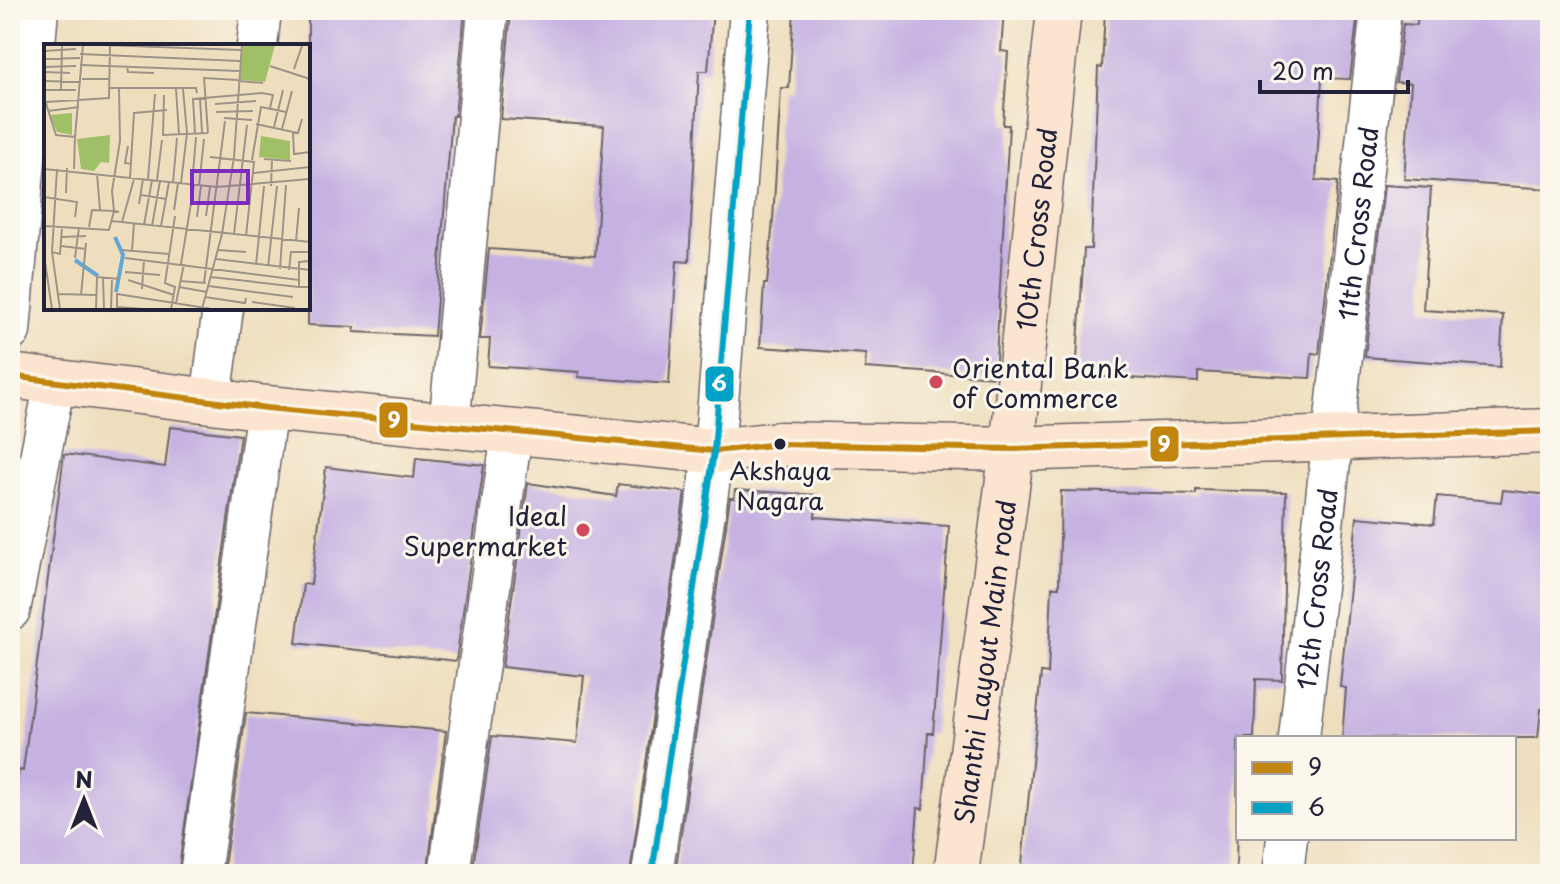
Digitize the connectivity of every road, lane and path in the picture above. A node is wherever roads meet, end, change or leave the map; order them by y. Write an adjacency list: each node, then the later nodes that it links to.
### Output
1 (38, 10): 8 (street)
2 (261, 10): 7 (street)
3 (488, 10): 15 (street)
4 (750, 10): 20 (street)
5 (1059, 10): 19 (main road, 10th Cross Road)
6 (1381, 10): 18 (street, 11th Cross Road)
7 (257, 44)
8 (19, 120): 10 (street)
9 (223, 310): 13 (street)
10 (10, 331)
11 (10, 376): 12 (main road)
12 (55, 382): 13 (main road); 21 (street)
13 (211, 400): 14 (main road)
14 (267, 408): 15 (main road); 24 (street)
15 (449, 427): 17 (main road)
16 (1550, 431): 18 (main road)
17 (512, 433): 20 (main road); 25 (street)
18 (1333, 438): 19 (main road); 22 (street, 12th Cross Road)
19 (1012, 449): 20 (main road); 27 (main road, Shanthi Layout Main road)
20 (714, 451): 26 (street)
21 (10, 610)
22 (1299, 736)
23 (1287, 840): 28 (street)
24 (200, 874)
25 (449, 874)
26 (652, 874)
27 (956, 874)
28 (1283, 874)

